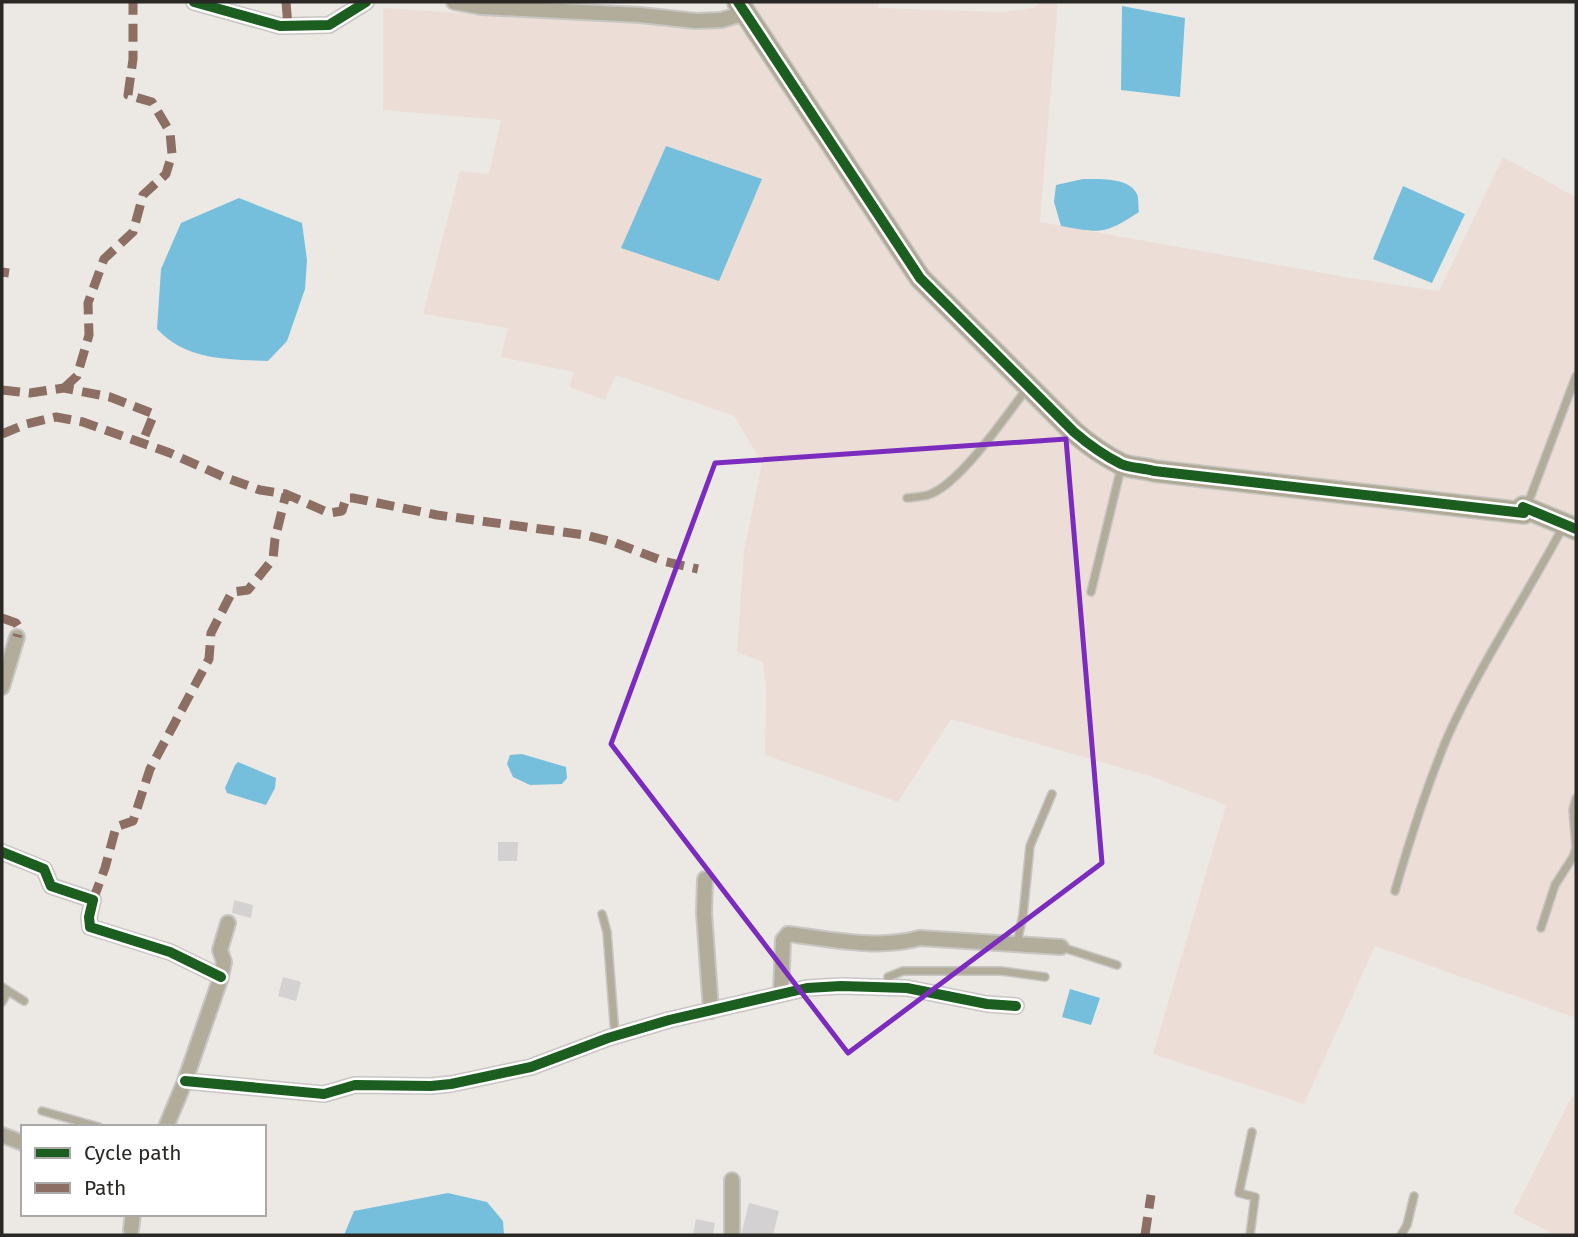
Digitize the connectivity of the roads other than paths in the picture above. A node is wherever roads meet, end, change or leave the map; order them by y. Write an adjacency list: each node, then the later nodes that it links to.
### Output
1 (194, 2): 2 (street)
2 (366, 2)
3 (454, 2): 4 (street)
4 (742, 8): 6 (street)
5 (1576, 376): 9 (lane)
6 (1028, 387): 7 (street); 8 (lane)
7 (1122, 464): 9 (street); 11 (lane)
8 (907, 498)
9 (1524, 513): 10 (street)
10 (1570, 527): 19 (lane)
11 (1091, 592)
12 (17, 637): 13 (street)
13 (2, 687)
14 (1052, 794): 23 (lane)
15 (1576, 798): 16 (lane)
16 (1576, 847): 22 (lane)
17 (2, 852): 26 (street)
18 (705, 879): 34 (street)
19 (1395, 891)
20 (602, 914): 35 (lane)
21 (228, 923): 26 (street)
22 (1541, 928)
23 (1017, 943): 24 (street); 30 (street)
24 (1061, 947): 25 (lane)
25 (1117, 965)
26 (221, 977): 36 (street)
27 (1045, 977): 28 (lane)
28 (888, 987): 30 (street); 33 (street)
29 (5, 989): 31 (lane); 32 (lane)
30 (781, 994): 34 (street)
31 (24, 1001)
32 (2, 1002)
33 (1016, 1006)
34 (711, 1011): 35 (street)
35 (615, 1036): 36 (street)
36 (185, 1081): 39 (street)
37 (42, 1111): 38 (lane)
38 (92, 1125)
39 (167, 1125)
40 (1252, 1132): 48 (lane)
41 (2, 1135): 42 (street)
42 (21, 1142)
43 (732, 1180): 47 (street)
44 (1414, 1196): 49 (lane)
45 (133, 1216): 46 (street)
46 (131, 1230)
47 (732, 1235)
48 (1250, 1235)
49 (1401, 1235)

